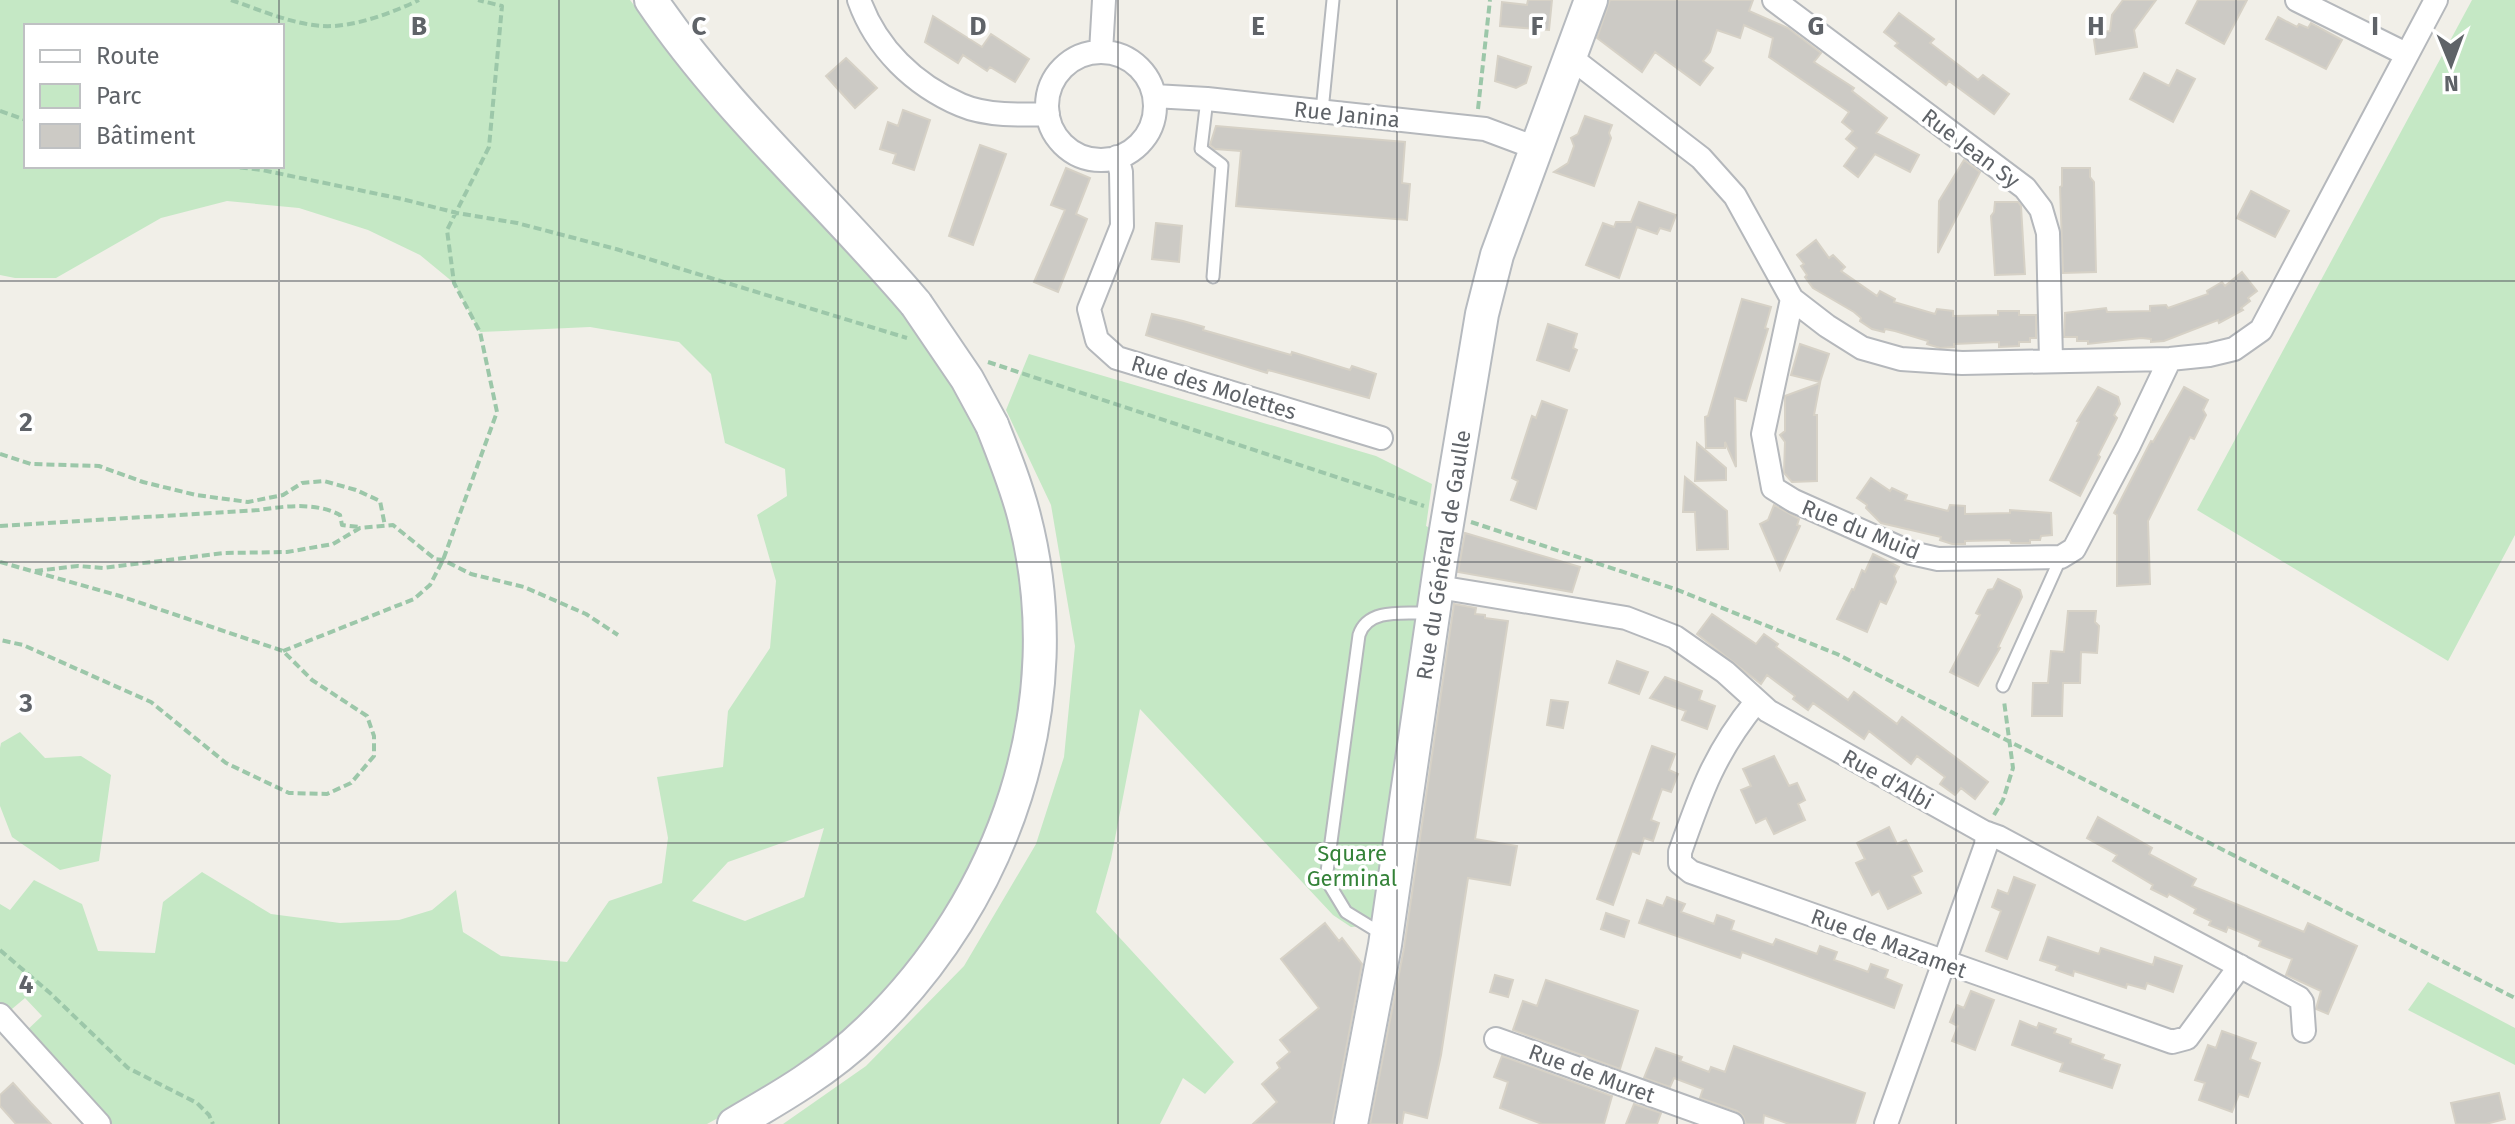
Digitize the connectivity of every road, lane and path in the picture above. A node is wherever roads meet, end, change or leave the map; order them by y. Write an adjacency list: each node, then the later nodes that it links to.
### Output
1 (231, 0): 2 (path)
2 (419, 0)
3 (478, 0): 26 (path)
4 (651, 0): 61 (main road, bridge)
5 (859, 0): 20 (street)
6 (1104, 0): 13 (street)
7 (1333, 0): 19 (lane)
8 (1490, 0): 22 (path)
9 (1591, 0): 15 (main road, Rue du Général de Gaulle)
10 (1774, 0): 32 (street, Rue Jean Sy)
11 (2297, 0): 14 (street)
12 (2436, 0): 14 (street)
13 (1101, 52): 16 (street); 20 (street)
14 (2406, 54): 30 (street)
15 (1570, 57): 23 (main road, Rue du Général de Gaulle); 28 (street)
16 (1154, 96): 17 (street, Rue Janina); 24 (street)
17 (1207, 99): 19 (street, Rue Janina); 27 (lane)
18 (0, 111): 21 (path)
19 (1322, 111): 22 (street, Rue Janina)
20 (1048, 114): 24 (street)
21 (24, 119)
22 (1485, 129): 23 (street, Rue Janina)
23 (1536, 148): 35 (main road, Rue du Général de Gaulle)
24 (1117, 157): 33 (street, Rue des Molettes)
25 (239, 168): 26 (path)
26 (457, 213): 29 (path); 40 (path)
27 (1213, 277)
28 (1792, 299): 32 (street); 39 (street, Rue du Muid)
29 (914, 340)
30 (2170, 359): 32 (street); 39 (street)
31 (981, 360): 35 (path)
32 (2051, 360)
33 (1381, 438)
34 (0, 454): 37 (path)
35 (1448, 514): 43 (main road, Rue du Général de Gaulle); 49 (path)
36 (0, 526): 38 (path)
37 (385, 526): 38 (path); 40 (path)
38 (363, 528): 42 (path)
39 (2061, 557): 47 (lane)
40 (443, 560): 44 (path); 46 (path)
41 (0, 562): 42 (path)
42 (33, 571): 46 (path)
43 (1436, 600): 48 (street, Rue d'Albi); 51 (main road, Rue du Général de Gaulle); 51 (lane)
44 (618, 635)
45 (0, 640): 46 (path)
46 (283, 651)
47 (2003, 686): 49 (path)
48 (1756, 702): 50 (street, Rue d'Albi); 53 (street, Rue de Mazamet)
49 (2008, 740): 50 (path); 55 (path)
50 (1985, 833): 53 (street); 54 (street, Rue d'Albi)
51 (1387, 936): 62 (main road, Rue du Général de Gaulle)
52 (0, 950): 60 (path)
53 (1944, 963): 54 (street, Rue de Mazamet); 64 (street)
54 (2240, 966): 57 (street, Rue d'Albi)
55 (2515, 998)
56 (0, 1015): 59 (street)
57 (2304, 1031)
58 (1496, 1039): 63 (street, Rue de Muret)
59 (99, 1124)
60 (213, 1124)
61 (734, 1124)
62 (1351, 1124)
63 (1732, 1124)
64 (1886, 1124)

